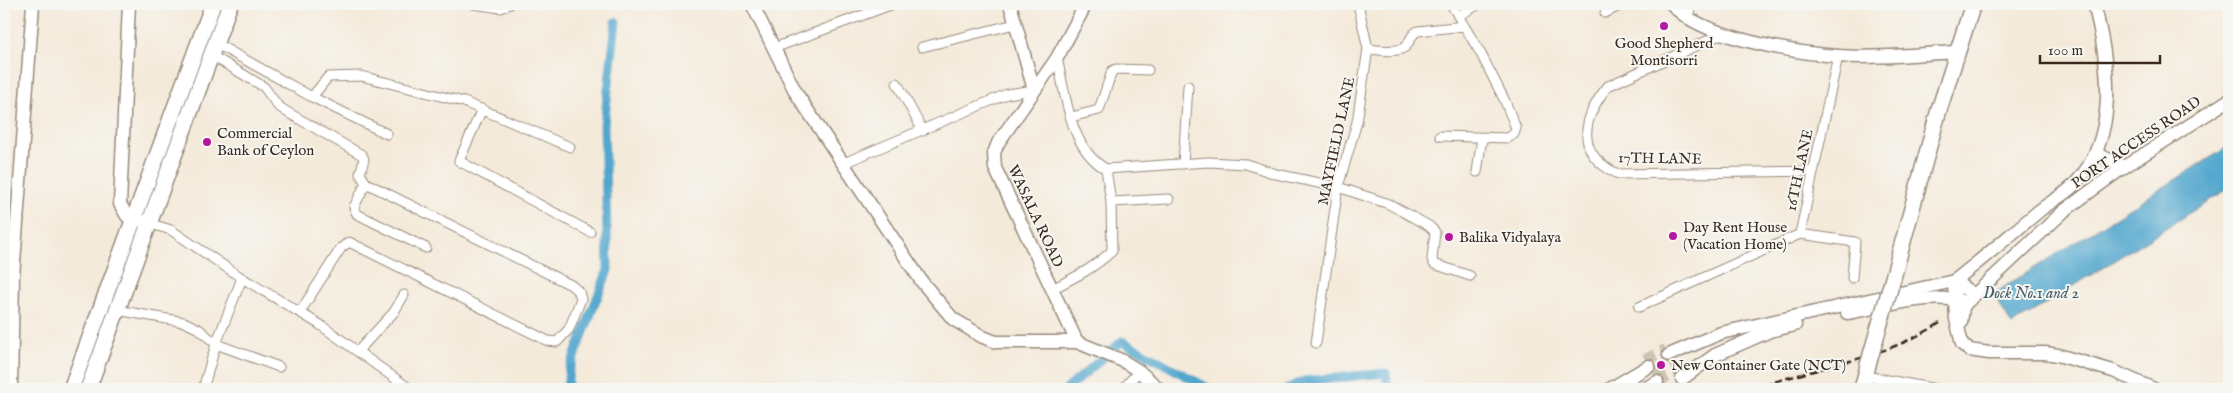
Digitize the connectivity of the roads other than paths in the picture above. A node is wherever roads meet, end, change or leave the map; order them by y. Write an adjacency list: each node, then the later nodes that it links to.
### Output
1 (32, 4): 61 (main road)
2 (129, 4): 56 (main road)
3 (213, 4): 56 (main road)
4 (230, 4): 27 (main road)
5 (474, 4): 6 (street)
6 (510, 4)
7 (752, 4): 26 (main road)
8 (894, 4): 26 (street)
9 (1010, 4): 22 (main road)
10 (1086, 4): 31 (main road, WASALA ROAD)
11 (1358, 4): 28 (street)
12 (1451, 4): 20 (street)
13 (1479, 4): 20 (street)
14 (1623, 4): 19 (street)
15 (1672, 4): 21 (main road)
16 (1691, 4): 21 (street)
17 (1973, 4): 29 (main road)
18 (2094, 4): 45 (main road, PORT ACCESS ROAD)
19 (1606, 13)
20 (1458, 16): 23 (street)
21 (1688, 18): 24 (main road)
22 (1016, 24): 25 (street); 35 (main road)
23 (1464, 26): 28 (street); 43 (street)
24 (1722, 34): 30 (main road); 50 (street, 17TH LANE)
25 (922, 47)
26 (774, 48): 46 (main road)
27 (213, 49): 36 (street); 52 (street); 56 (main road)
28 (1368, 49): 53 (street, MAYFIELD LANE)
29 (1957, 52): 30 (main road); 78 (main road, bridge)
30 (1838, 56): 50 (street, 16TH LANE)
31 (1057, 58): 35 (main road, WASALA ROAD); 39 (street)
32 (1148, 70): 39 (street)
33 (897, 83): 40 (street)
34 (1188, 86): 47 (street)
35 (1034, 90): 40 (street); 64 (main road, WASALA ROAD)
36 (312, 97): 38 (street); 41 (street)
37 (2229, 100): 48 (main road, PORT ACCESS ROAD)
38 (482, 109): 44 (street); 57 (street)
39 (1071, 117): 49 (street)
40 (923, 130): 46 (street)
41 (387, 134)
42 (1440, 136): 43 (street)
43 (1482, 138): 51 (street)
44 (570, 147)
45 (2097, 154): 48 (main road); 66 (main road, PORT ACCESS ROAD)
46 (844, 163): 72 (main road)
47 (1183, 164): 49 (street); 53 (street)
48 (2124, 166): 66 (main road, PORT ACCESS ROAD)
49 (1106, 169): 55 (street)
50 (1813, 171): 58 (street, 16TH LANE)
51 (1477, 172)
52 (366, 183): 59 (street); 69 (street)
53 (1338, 187): 60 (street); 70 (street, MAYFIELD LANE)
54 (1169, 199): 55 (street)
55 (1111, 202): 64 (street)
56 (141, 221): 62 (street); 68 (main road); 81 (main road)
57 (590, 232)
58 (1800, 234): 63 (street); 67 (street, 16TH LANE)
59 (426, 248)
60 (1470, 276)
61 (9, 277): 73 (main road)
62 (242, 278): 69 (street); 71 (street)
63 (1852, 278)
64 (1052, 289): 72 (main road, WASALA ROAD)
65 (404, 295): 74 (street)
66 (1962, 298): 66 (main road, PORT ACCESS ROAD); 89 (main road)
67 (1639, 307)
68 (117, 310): 71 (street); 82 (main road)
69 (300, 312): 74 (street)
70 (1316, 343)
71 (216, 344): 75 (street); 83 (street)
72 (1083, 345): 76 (main road)
73 (7, 351): 80 (main road)
74 (358, 351): 84 (street)
75 (279, 367)
76 (1139, 371): 85 (street); 86 (main road)
77 (1654, 377): 79 (main road); 87 (main road)
78 (1866, 377): 88 (street)
79 (1614, 387)
80 (11, 389)
81 (71, 389)
82 (88, 389)
83 (203, 389)
84 (410, 389)
85 (1123, 389)
86 (1159, 389)
87 (1644, 389)
88 (1936, 389)
89 (2154, 389)

